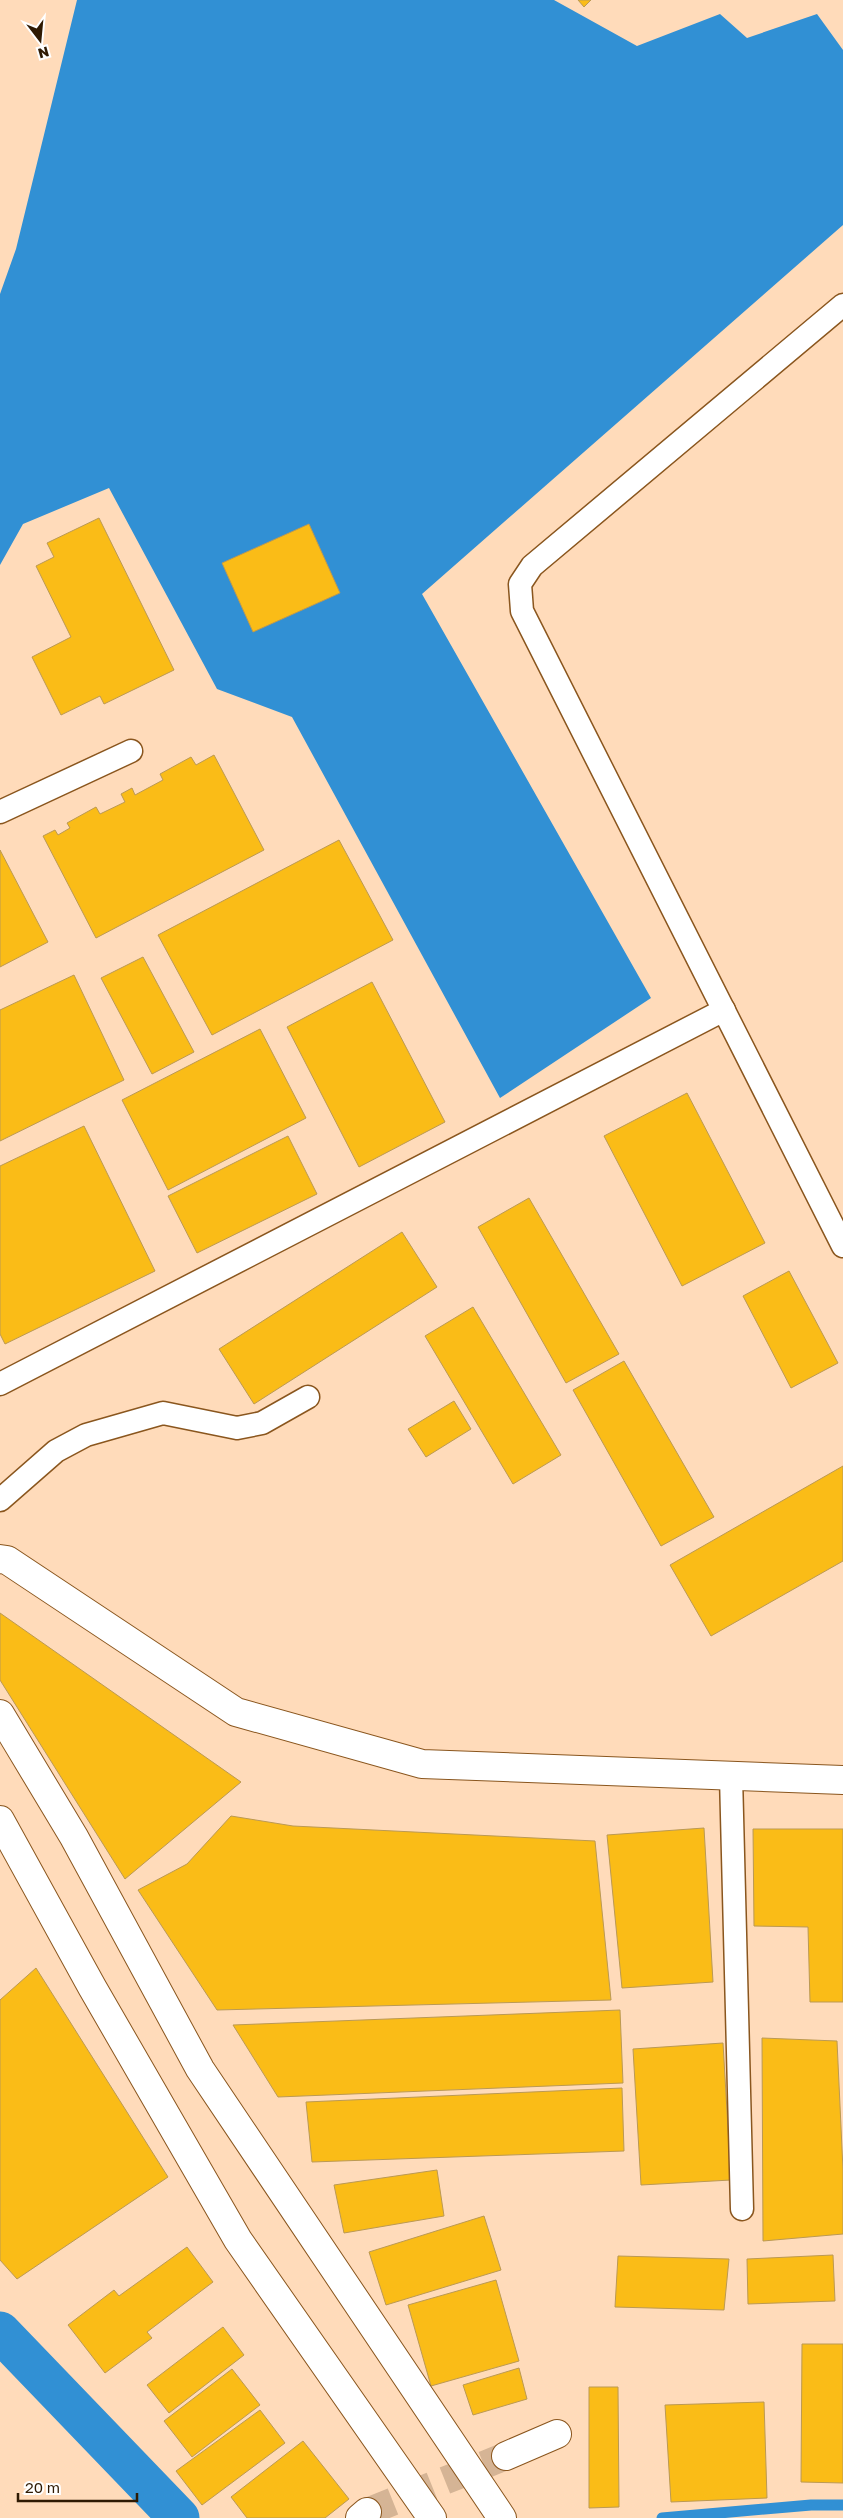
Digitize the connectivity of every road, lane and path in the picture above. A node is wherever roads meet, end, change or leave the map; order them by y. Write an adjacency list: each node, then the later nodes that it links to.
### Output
1 (843, 305): 4 (lane)
2 (131, 751): 3 (lane)
3 (0, 812)
4 (724, 1010): 5 (lane); 6 (lane)
5 (843, 1246)
6 (0, 1384)
7 (308, 1397): 8 (lane)
8 (0, 1500)
9 (0, 1559): 11 (main road)
10 (0, 1714): 18 (main road)
11 (732, 1776): 12 (main road); 14 (lane)
12 (843, 1780)
13 (0, 1820): 17 (main road)
14 (742, 2209)
15 (557, 2434): 16 (main road)
16 (506, 2456)
17 (432, 2518)
18 (502, 2518)

